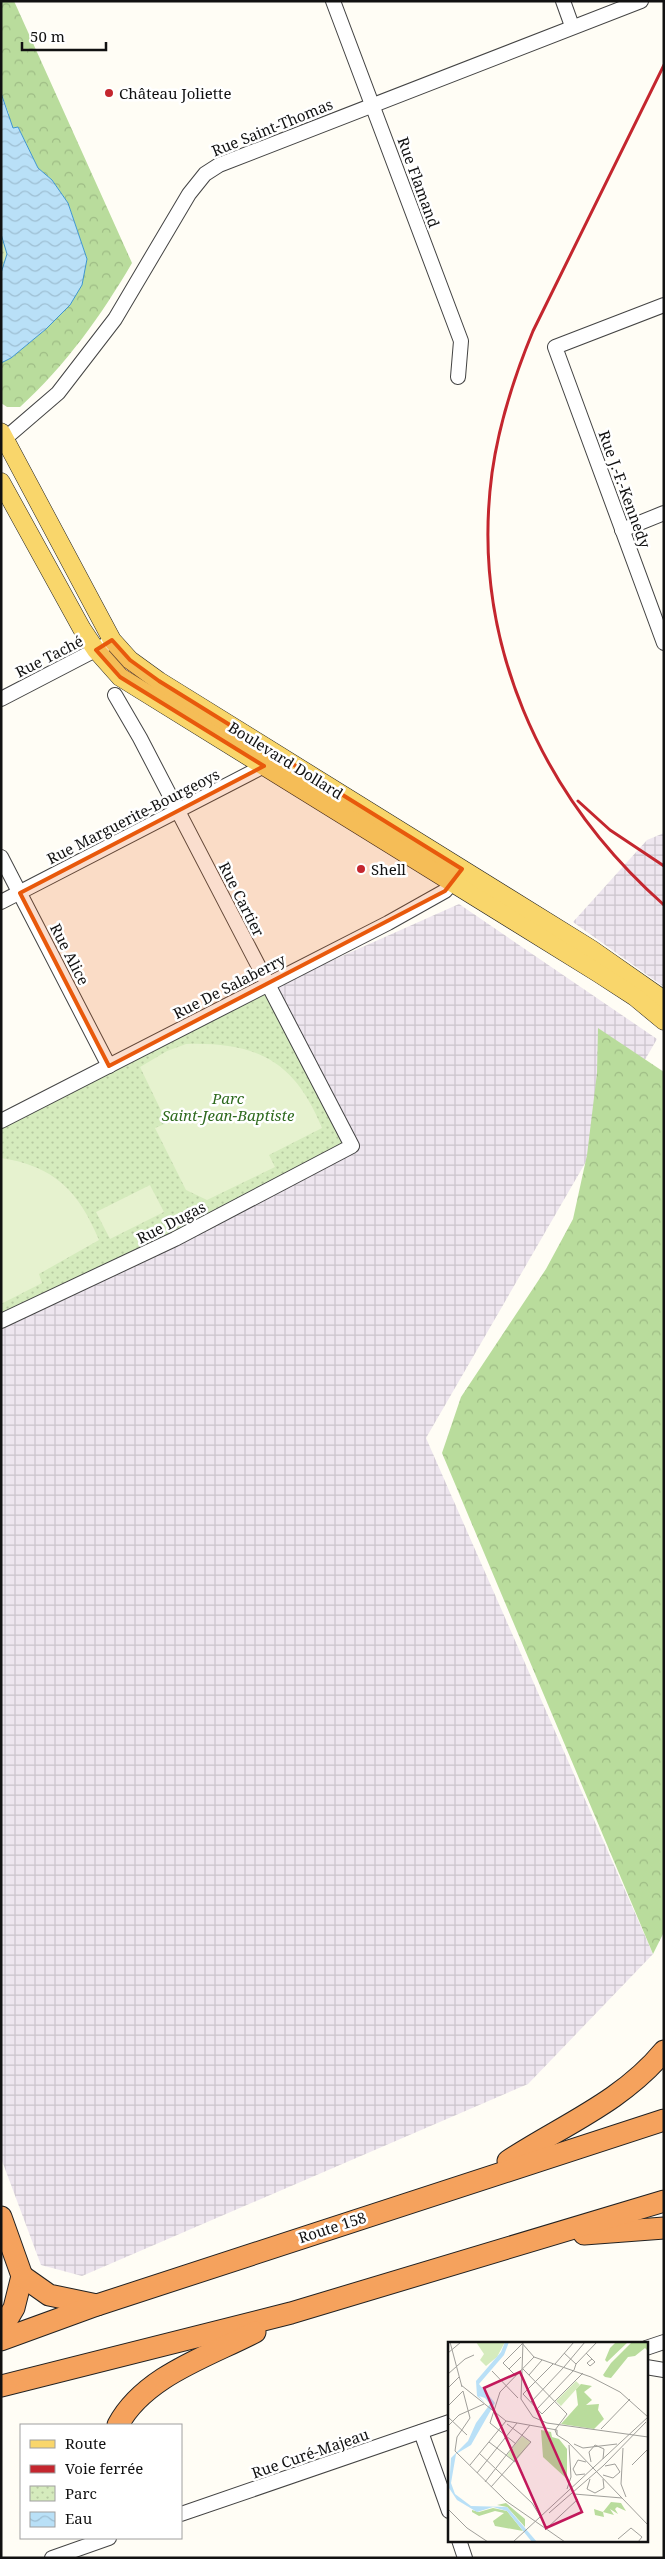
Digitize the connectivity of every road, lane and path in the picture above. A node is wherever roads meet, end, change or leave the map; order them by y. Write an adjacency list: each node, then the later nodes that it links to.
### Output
1 (333, 1): 5 (street, Rue Flamand)
2 (563, 1): 4 (street)
3 (642, 1): 4 (street, Rue Saint-Thomas)
4 (572, 26): 5 (street, Rue Saint-Thomas)
5 (373, 104): 7 (street, Rue Flamand); 8 (street, Rue Saint-Thomas)
6 (664, 305): 11 (street, Rue J.-F.-Kennedy)
7 (458, 377)
8 (2, 438): 12 (main road, Boulevard Dollard)
9 (1, 482): 14 (main road, Boulevard Dollard)
10 (664, 513): 11 (street)
11 (622, 530): 13 (street, Rue J.-F.-Kennedy)
12 (112, 640): 14 (street, Rue Taché); 17 (main road, Boulevard Dollard)
13 (664, 643)
14 (96, 650): 16 (street, Rue Taché); 17 (main road, Boulevard Dollard)
15 (115, 695): 18 (street, Rue Cartier)
16 (1, 699)
17 (269, 759): 18 (street, Rue Marguerite-Bourgeoys); 20 (main road, Boulevard Dollard)
18 (178, 810): 21 (street, Rue Marguerite-Bourgeoys); 23 (street, Rue Cartier)
19 (1, 857): 21 (street, Rue Alice)
20 (458, 876): 23 (street, Rue De Salaberry); 24 (main road, Boulevard Dollard); 25 (main road, Boulevard Dollard)
21 (20, 893): 22 (street, Rue Marguerite-Bourgeoys); 26 (street, Rue Alice)
22 (1, 902)
23 (268, 984): 26 (street, Rue De Salaberry); 28 (street, Rue Cartier)
24 (664, 1000)
25 (664, 1021)
26 (109, 1066): 27 (street, Rue De Salaberry)
27 (1, 1121)
28 (352, 1146): 29 (street, Rue Dugas)
29 (1, 1321)
30 (664, 2051): 32 (highway)
31 (664, 2120): 32 (highway, Route 158)
32 (485, 2177): 38 (highway, Route 158)
33 (664, 2201): 36 (highway)
34 (1, 2218): 37 (highway)
35 (664, 2228): 36 (highway)
36 (549, 2237): 39 (highway)
37 (22, 2276): 38 (highway); 40 (highway)
38 (97, 2305): 41 (highway, Route 158)
39 (291, 2313): 46 (highway); 48 (highway)
40 (1, 2330)
41 (1, 2340)
42 (664, 2342): 43 (street)
43 (648, 2347)
44 (648, 2367): 45 (street)
45 (664, 2370)
46 (1, 2386)
47 (448, 2422): 49 (street, Rue Curé-Majeau)
48 (119, 2424)
49 (421, 2432): 50 (street); 51 (street, Rue Curé-Majeau)
50 (448, 2508)
51 (182, 2514)
52 (106, 2539): 54 (street)
53 (460, 2542): 55 (street)
54 (52, 2558)
55 (465, 2558)

